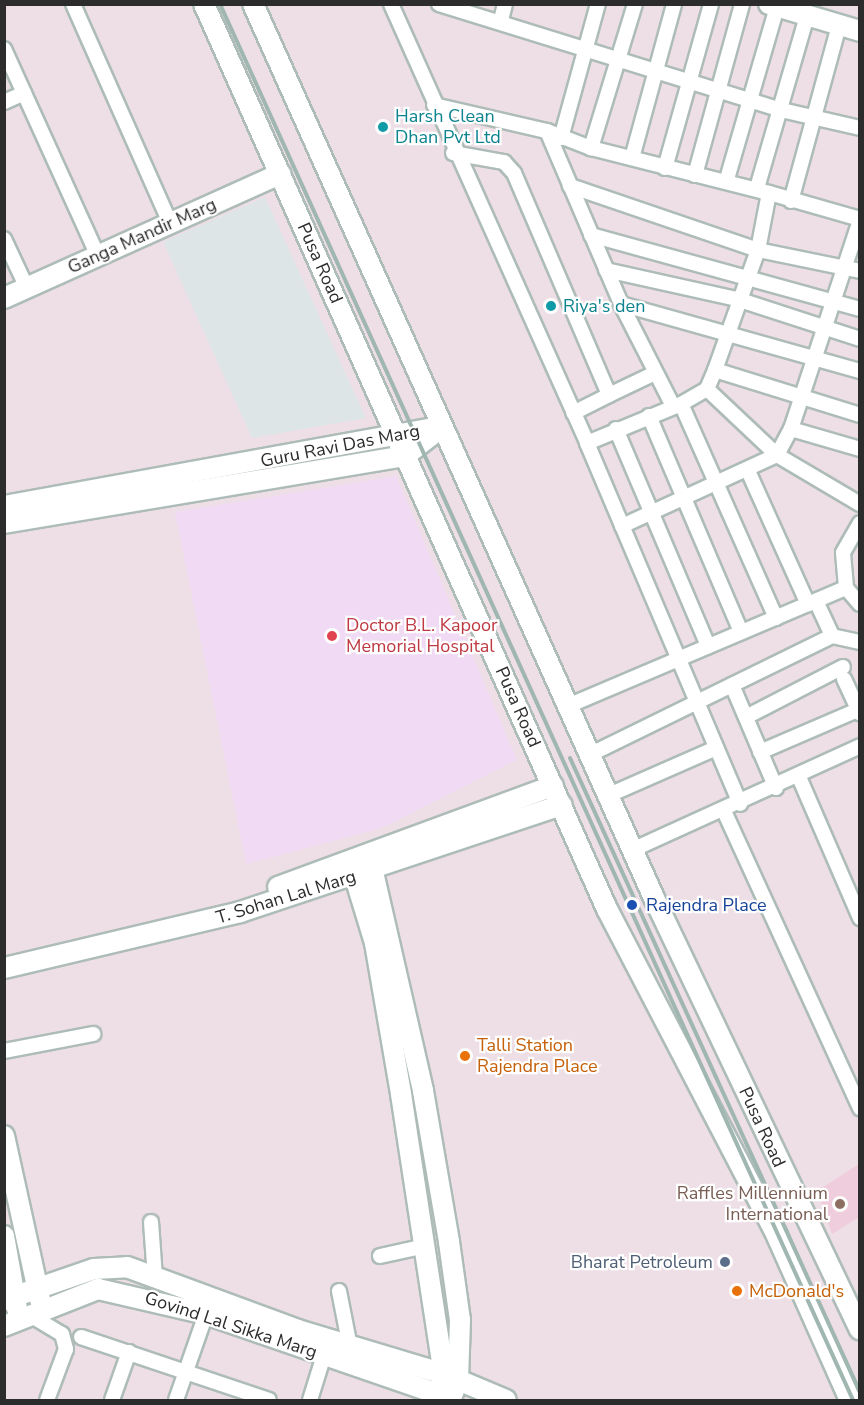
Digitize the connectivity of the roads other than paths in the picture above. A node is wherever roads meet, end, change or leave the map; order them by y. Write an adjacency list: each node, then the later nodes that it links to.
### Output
1 (73, 4): 43 (street)
2 (204, 4): 36 (street, Pusa Road)
3 (253, 4): 73 (street, Pusa Road)
4 (391, 4): 26 (street)
5 (439, 4): 14 (street)
6 (505, 4): 14 (street)
7 (598, 4): 17 (street)
8 (635, 4): 19 (street)
9 (674, 4): 20 (street)
10 (711, 4): 21 (street)
11 (742, 4): 22 (street)
12 (775, 5): 13 (street); 24 (street)
13 (807, 16): 15 (street); 27 (street)
14 (501, 20): 17 (street)
15 (839, 25): 16 (street); 28 (street)
16 (860, 31)
17 (587, 48): 19 (street); 31 (street)
18 (5, 51): 23 (street)
19 (621, 58): 20 (street); 32 (street)
20 (656, 69): 21 (street); 34 (street)
21 (688, 80): 22 (street); 35 (street)
22 (718, 91): 24 (street); 37 (street)
23 (24, 93): 25 (street); 47 (street)
24 (750, 101): 27 (street); 38 (street)
25 (4, 102)
26 (434, 105): 30 (street); 33 (street)
27 (781, 110): 28 (street); 40 (street)
28 (815, 118): 29 (street); 41 (street)
29 (860, 128)
30 (548, 131): 31 (street); 39 (street)
31 (561, 138): 32 (street)
32 (591, 148): 34 (street)
33 (453, 153): 66 (street); 69 (street)
34 (632, 158): 35 (street)
35 (665, 168): 37 (street)
36 (280, 174): 43 (street, Ganga Mandir Marg); 70 (street, Pusa Road)
37 (695, 175): 38 (street)
38 (727, 179): 40 (street)
39 (570, 186): 44 (street); 46 (street)
40 (763, 191): 41 (street); 46 (street)
41 (791, 201): 42 (street)
42 (860, 220): 48 (street)
43 (171, 223): 47 (street, Ganga Mandir Marg)
44 (591, 235): 49 (street); 51 (street)
45 (4, 239): 52 (street)
46 (758, 250): 48 (street); 51 (street)
47 (98, 256): 52 (street, Ganga Mandir Marg)
48 (844, 267): 50 (street); 55 (street)
49 (606, 270): 54 (street); 56 (street)
50 (860, 271)
51 (744, 279): 54 (street); 55 (street)
52 (27, 288): 53 (street, Ganga Mandir Marg)
53 (4, 298)
54 (737, 299): 58 (street); 59 (street)
55 (832, 302): 57 (street); 58 (street)
56 (621, 304): 59 (street); 64 (street)
57 (860, 309)
58 (826, 328): 60 (street); 61 (street)
59 (727, 332): 61 (street); 62 (street)
60 (860, 339)
61 (815, 355): 63 (street); 67 (street)
62 (716, 370): 65 (street); 67 (street)
63 (860, 371)
64 (655, 373): 66 (street); 68 (street)
65 (707, 389): 68 (street); 80 (street)
66 (609, 395): 69 (street)
67 (801, 398): 71 (street); 75 (street)
68 (677, 405): 72 (street); 83 (street)
69 (573, 413): 78 (street)
70 (387, 415): 76 (street, Pusa Road); 77 (street)
71 (860, 415)
72 (649, 416): 74 (street); 84 (street)
73 (441, 427): 76 (street, Guru Ravi Das Marg); 81 (street, Guru Ravi Das Marg); 102 (street, Pusa Road)
74 (616, 429): 78 (street); 87 (street)
75 (791, 429): 79 (street); 80 (street)
76 (396, 436): 77 (street, Guru Ravi Das Marg); 81 (street, Pusa Road)
77 (376, 440): 86 (street, Guru Ravi Das Marg)
78 (587, 443): 90 (street)
79 (860, 449)
80 (777, 455): 82 (street); 85 (street)
81 (405, 456): 88 (street, Guru Ravi Das Marg); 110 (street, Pusa Road)
82 (749, 472): 83 (street); 92 (street)
83 (716, 486): 84 (street); 94 (street)
84 (685, 499): 87 (street); 95 (street)
85 (860, 504)
86 (4, 506)
87 (654, 513): 90 (street); 98 (street)
88 (4, 523)
89 (860, 523): 91 (street)
90 (622, 526): 99 (street)
91 (846, 588): 92 (street); 93 (street)
92 (812, 602): 94 (street); 96 (street)
93 (860, 604)
94 (776, 618): 95 (street)
95 (741, 632): 98 (street)
96 (832, 636): 97 (street); 100 (street)
97 (860, 642)
98 (708, 646): 99 (street)
99 (677, 659): 101 (street); 102 (street)
100 (732, 685): 101 (street); 104 (street)
101 (696, 703): 106 (street); 108 (street)
102 (570, 705): 108 (street, Pusa Road)
103 (859, 711): 104 (street); 107 (street)
104 (746, 717): 107 (street)
105 (860, 746): 109 (street)
106 (716, 748): 112 (street); 113 (street)
107 (760, 752): 111 (street)
108 (591, 754): 112 (street, Pusa Road)
109 (799, 777): 111 (street); 118 (street)
110 (553, 786): 114 (street, Pusa Road); 117 (street, T. Sohan Lal Marg)
111 (776, 788): 113 (street)
112 (609, 795): 116 (street, Pusa Road)
113 (740, 804): 115 (street)
114 (562, 805): 117 (street, T. Sohan Lal Marg); 151 (street, Pusa Road)
115 (724, 811): 116 (street); 125 (street)
116 (632, 850): 136 (street, Pusa Road)
117 (362, 865): 119 (street, T. Sohan Lal Marg); 120 (street, T. Sohan Lal Marg); 123 (street); 124 (street)
118 (858, 913)
119 (4, 954)
120 (4, 968)
121 (93, 1034): 122 (street)
122 (4, 1051)
123 (423, 1091): 124 (street); 143 (street)
124 (401, 1094): 129 (street)
125 (860, 1108)
126 (4, 1136): 132 (street)
127 (152, 1222): 131 (street)
128 (4, 1236): 134 (street)
129 (425, 1246): 130 (street); 143 (street)
130 (380, 1256)
131 (155, 1278): 132 (street); 139 (street)
132 (37, 1289): 134 (street); 137 (street)
133 (339, 1291): 139 (street)
134 (9, 1299): 137 (street)
135 (206, 1314): 137 (street, Govind Lal Sikka Marg); 141 (street, Govind Lal Sikka Marg); 142 (street)
136 (857, 1319)
137 (26, 1320): 145 (street)
138 (81, 1337): 140 (street)
139 (350, 1347): 143 (street)
140 (129, 1352): 142 (street); 146 (street)
141 (324, 1355): 143 (street, Govind Lal Sikka Marg); 149 (street)
142 (186, 1372): 144 (street); 147 (street)
143 (449, 1393): 150 (street, Govind Lal Sikka Marg)
144 (243, 1396): 148 (street)
145 (47, 1401)
146 (112, 1401)
147 (176, 1401)
148 (269, 1401)
149 (310, 1401)
150 (506, 1401)
151 (850, 1401)

